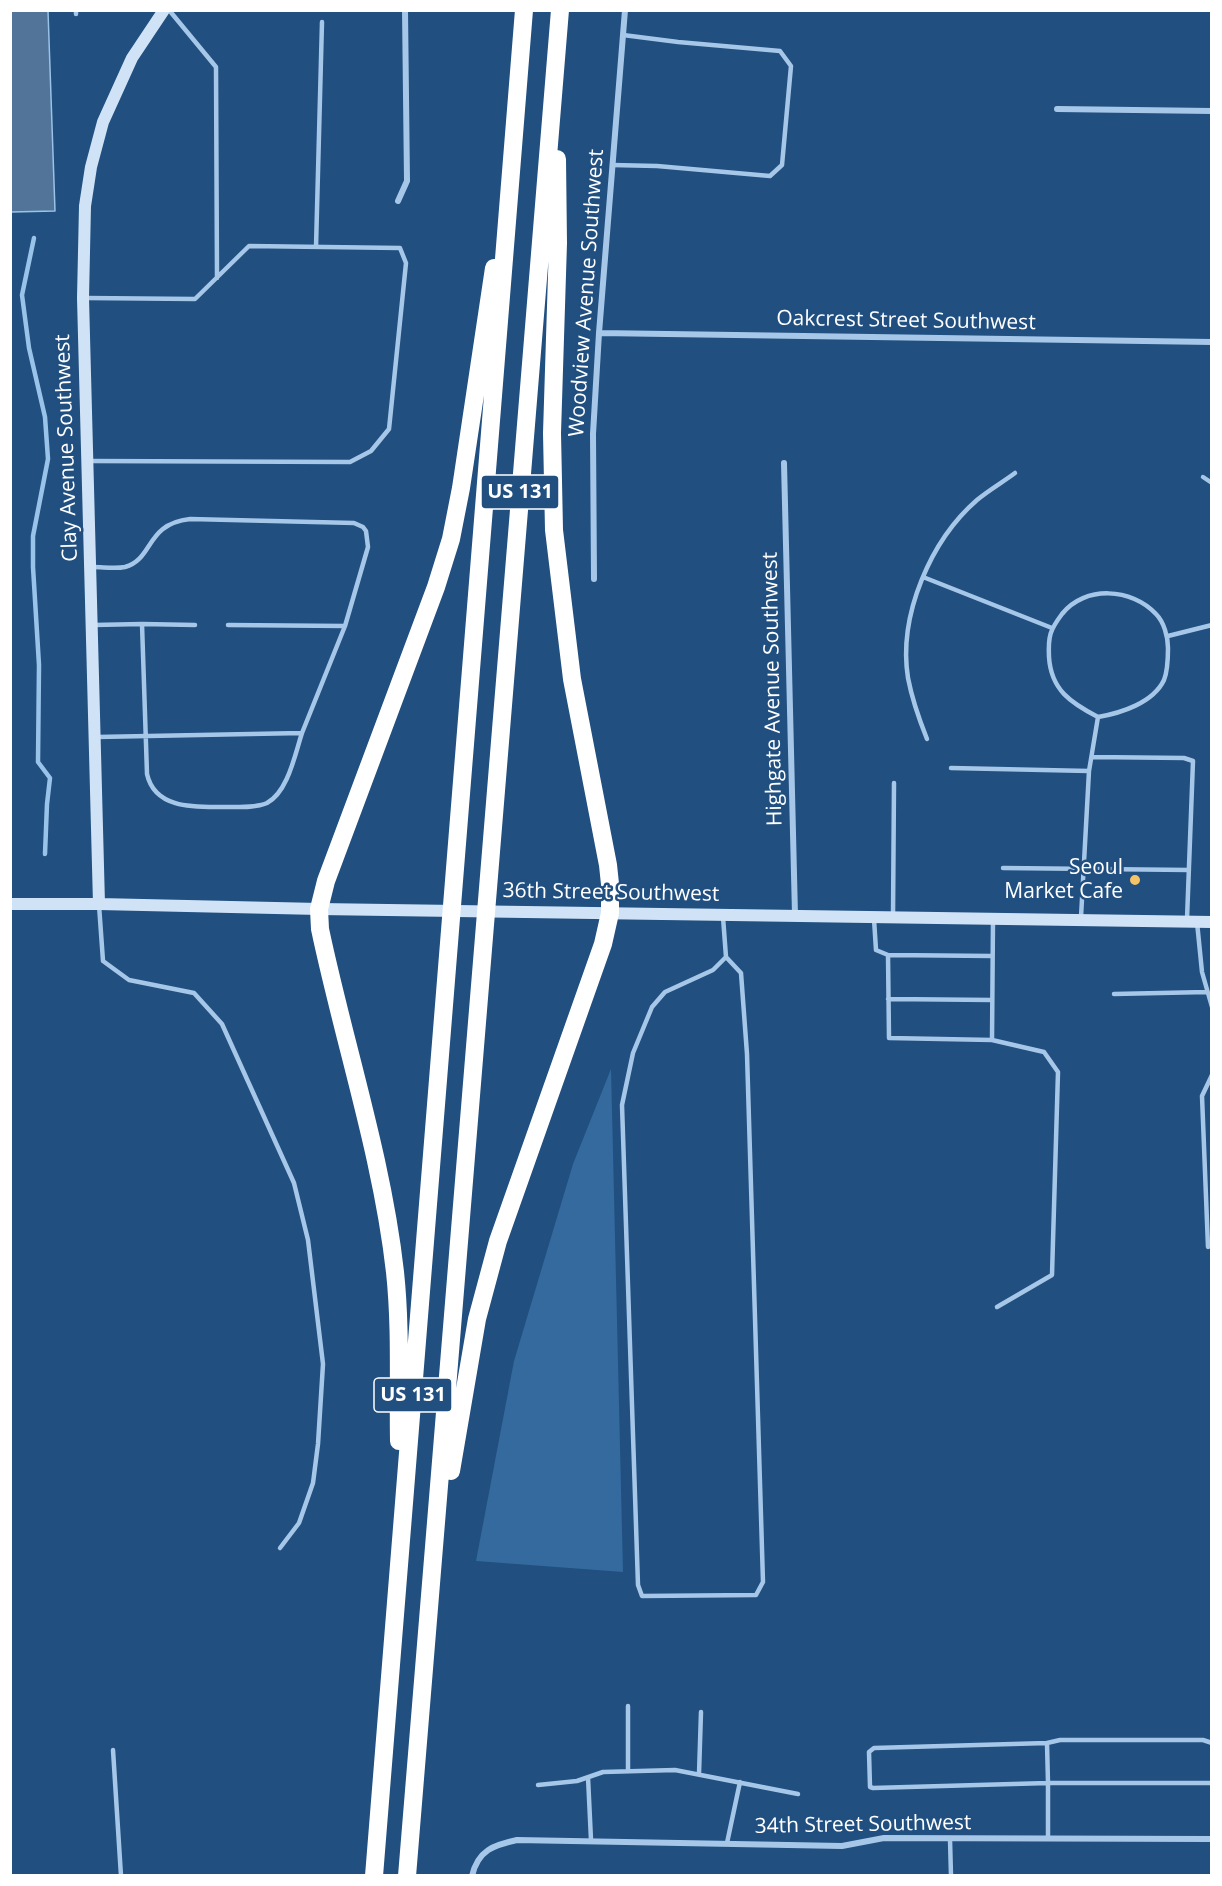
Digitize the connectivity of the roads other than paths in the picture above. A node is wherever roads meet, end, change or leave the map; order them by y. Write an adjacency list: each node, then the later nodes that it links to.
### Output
1 (164, 10): 17 (street, Clay Avenue Southwest)
2 (169, 10): 16 (lane)
3 (405, 10): 14 (street)
4 (524, 10): 12 (highway, US 131)
5 (560, 10): 9 (highway, US 131)
6 (625, 10): 8 (street, Woodview Avenue Southwest)
7 (322, 22): 15 (lane)
8 (623, 36): 13 (street, Woodview Avenue Southwest); 13 (lane)
9 (554, 68): 51 (highway); 74 (highway, US 131)
10 (1057, 109): 11 (street)
11 (1212, 111)
12 (516, 129): 50 (highway); 73 (highway, US 131)
13 (612, 165): 18 (street, Woodview Avenue Southwest)
14 (398, 201)
15 (316, 247): 16 (lane); 20 (lane)
16 (217, 278): 17 (lane)
17 (83, 298): 20 (street, Clay Avenue Southwest)
18 (599, 333): 19 (street, Oakcrest Street Southwest); 27 (street, Woodview Avenue Southwest)
19 (1212, 342)
20 (87, 461): 25 (street, Clay Avenue Southwest)
21 (784, 463): 53 (street, Highgate Avenue Southwest)
22 (1015, 473): 26 (lane)
23 (1203, 477): 24 (lane)
24 (1212, 483)
25 (90, 567): 29 (street, Clay Avenue Southwest); 33 (lane)
26 (923, 577): 34 (lane); 40 (lane)
27 (594, 579)
28 (142, 624): 29 (lane); 30 (lane); 38 (lane)
29 (92, 625): 39 (street, Clay Avenue Southwest)
30 (195, 625)
31 (228, 625): 33 (lane)
32 (1212, 625): 35 (lane)
33 (345, 626): 37 (lane)
34 (1052, 628): 35 (lane); 36 (lane)
35 (1168, 636): 36 (lane)
36 (1098, 717): 41 (lane)
37 (302, 733): 38 (lane); 38 (lane)
38 (146, 735): 39 (lane)
39 (94, 737): 48 (street, Clay Avenue Southwest)
40 (927, 739)
41 (1092, 757): 43 (lane); 47 (lane)
42 (951, 768): 43 (lane)
43 (1089, 771): 46 (lane)
44 (894, 783): 55 (lane)
45 (1003, 868): 46 (lane)
46 (1083, 868): 47 (lane); 57 (lane)
47 (1189, 870): 58 (lane)
48 (99, 903): 49 (street, 36th Street Southwest); 50 (street, 36th Street Southwest); 72 (lane)
49 (10, 904)
50 (319, 909): 51 (street, 36th Street Southwest); 73 (highway)
51 (610, 913): 52 (street, 36th Street Southwest); 74 (highway)
52 (723, 915): 53 (street, 36th Street Southwest); 62 (lane)
53 (795, 915): 54 (street, 36th Street Southwest)
54 (874, 916): 55 (street, 36th Street Southwest); 60 (lane)
55 (893, 917): 56 (street, 36th Street Southwest)
56 (993, 919): 57 (street, 36th Street Southwest); 61 (lane)
57 (1081, 920): 58 (street, 36th Street Southwest)
58 (1192, 922): 59 (street, 36th Street Southwest); 63 (lane)
59 (1212, 922)
60 (888, 955): 61 (lane); 65 (lane)
61 (992, 956): 66 (lane)
62 (726, 957): 62 (lane)
63 (1207, 992): 64 (lane); 67 (lane)
64 (1114, 994)
65 (888, 999): 66 (lane); 68 (lane)
66 (992, 1000): 68 (lane)
67 (1212, 1007)
68 (992, 1040): 71 (lane)
69 (1212, 1075): 70 (lane)
70 (1208, 1247)
71 (997, 1307)
72 (280, 1548)
73 (400, 1557): 94 (highway, US 131)
74 (433, 1567): 95 (highway, US 131)
75 (628, 1706): 80 (lane)
76 (701, 1712): 81 (lane)
77 (1047, 1743): 78 (lane); 84 (lane); 84 (lane)
78 (1212, 1743)
79 (113, 1750): 93 (lane)
80 (628, 1771): 81 (lane); 82 (lane)
81 (699, 1774): 83 (lane)
82 (588, 1777): 86 (lane); 91 (lane)
83 (740, 1782): 87 (lane); 92 (lane)
84 (1048, 1783): 85 (lane); 88 (lane)
85 (1212, 1783)
86 (538, 1785)
87 (798, 1794)
88 (1048, 1838): 89 (street, 34th Street Southwest); 90 (street, 34th Street Southwest)
89 (950, 1839): 92 (street, 34th Street Southwest); 97 (lane)
90 (1212, 1839)
91 (591, 1840): 92 (street, 34th Street Southwest); 96 (street, 34th Street Southwest)
92 (727, 1843)
93 (121, 1875)
94 (374, 1875)
95 (407, 1875)
96 (472, 1875)
97 (951, 1875)

